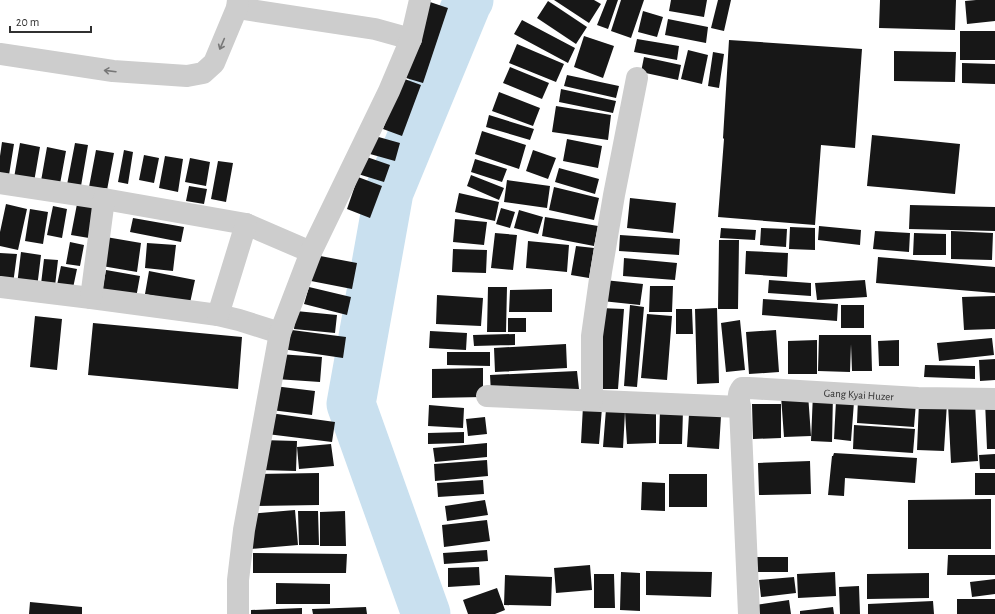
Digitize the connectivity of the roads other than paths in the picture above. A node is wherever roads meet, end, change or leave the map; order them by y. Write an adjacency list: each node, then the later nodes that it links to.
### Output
1 (420, 0): 3 (street)
2 (237, 4): 3 (street); 4 (street, one-way to 4)
3 (405, 37): 9 (street)
4 (0, 54)
5 (637, 78): 16 (street)
6 (0, 183): 7 (street)
7 (104, 199): 8 (street); 11 (street)
8 (246, 224): 9 (street); 12 (street)
9 (311, 252): 13 (street)
10 (0, 287): 11 (street)
11 (91, 298): 12 (street)
12 (238, 320): 13 (street)
13 (280, 333): 18 (street)
14 (488, 396): 16 (street)
15 (995, 399): 17 (street, Gang Kyai Huzer)
16 (592, 400): 17 (street)
17 (740, 407): 19 (street)
18 (238, 614)
19 (749, 614)

